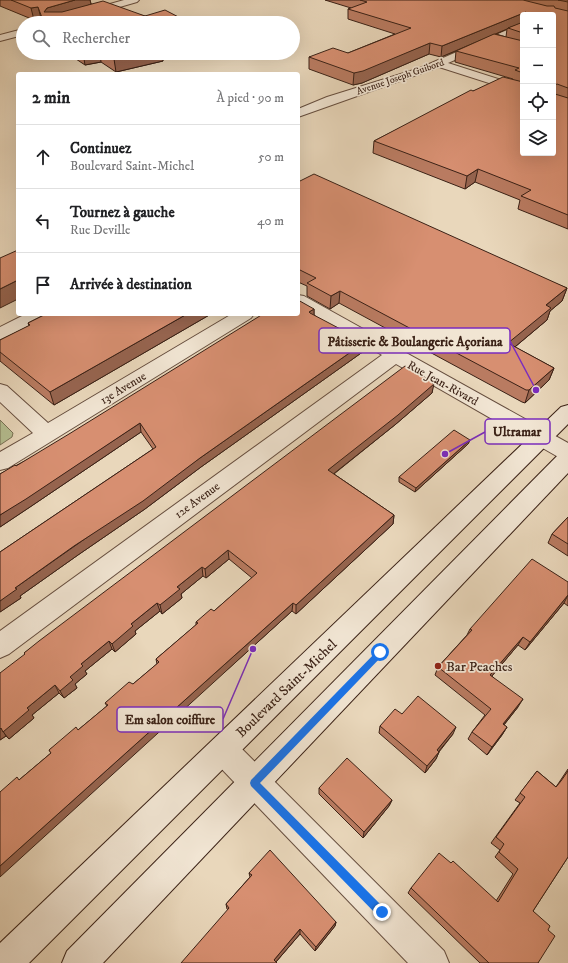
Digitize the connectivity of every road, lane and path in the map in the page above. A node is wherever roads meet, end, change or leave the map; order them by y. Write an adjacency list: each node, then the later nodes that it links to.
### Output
1 (134, 0): 2 (street)
2 (78, 16)
3 (520, 27): 6 (street, Avenue Joseph Guibord)
4 (16, 34): 5 (street)
5 (0, 38)
6 (492, 40): 7 (street); 8 (street, Avenue Joseph Guibord)
7 (510, 45)
8 (439, 64): 9 (street); 10 (street, Avenue Joseph Guibord)
9 (520, 90)
10 (300, 112)
11 (300, 301): 15 (street, Rue Jean-Rivard)
12 (36, 316): 14 (street)
13 (242, 316): 18 (street, 13e Avenue)
14 (0, 334)
15 (395, 355): 19 (street, Rue Jean-Rivard); 23 (street, 12e Avenue)
16 (0, 391): 18 (street)
17 (568, 412): 19 (street, Boulevard Saint-Michel)
18 (47, 434): 22 (street, 13e Avenue)
19 (541, 438): 20 (street, Rue Jean-Rivard); 24 (street, Boulevard Saint-Michel)
20 (568, 453)
21 (568, 459): 25 (street)
22 (0, 462)
23 (0, 646)
24 (223, 750): 25 (street); 26 (street, Boulevard Saint-Michel)
25 (254, 783): 27 (street); 28 (street)
26 (4, 963)
27 (79, 963)
28 (432, 963)

